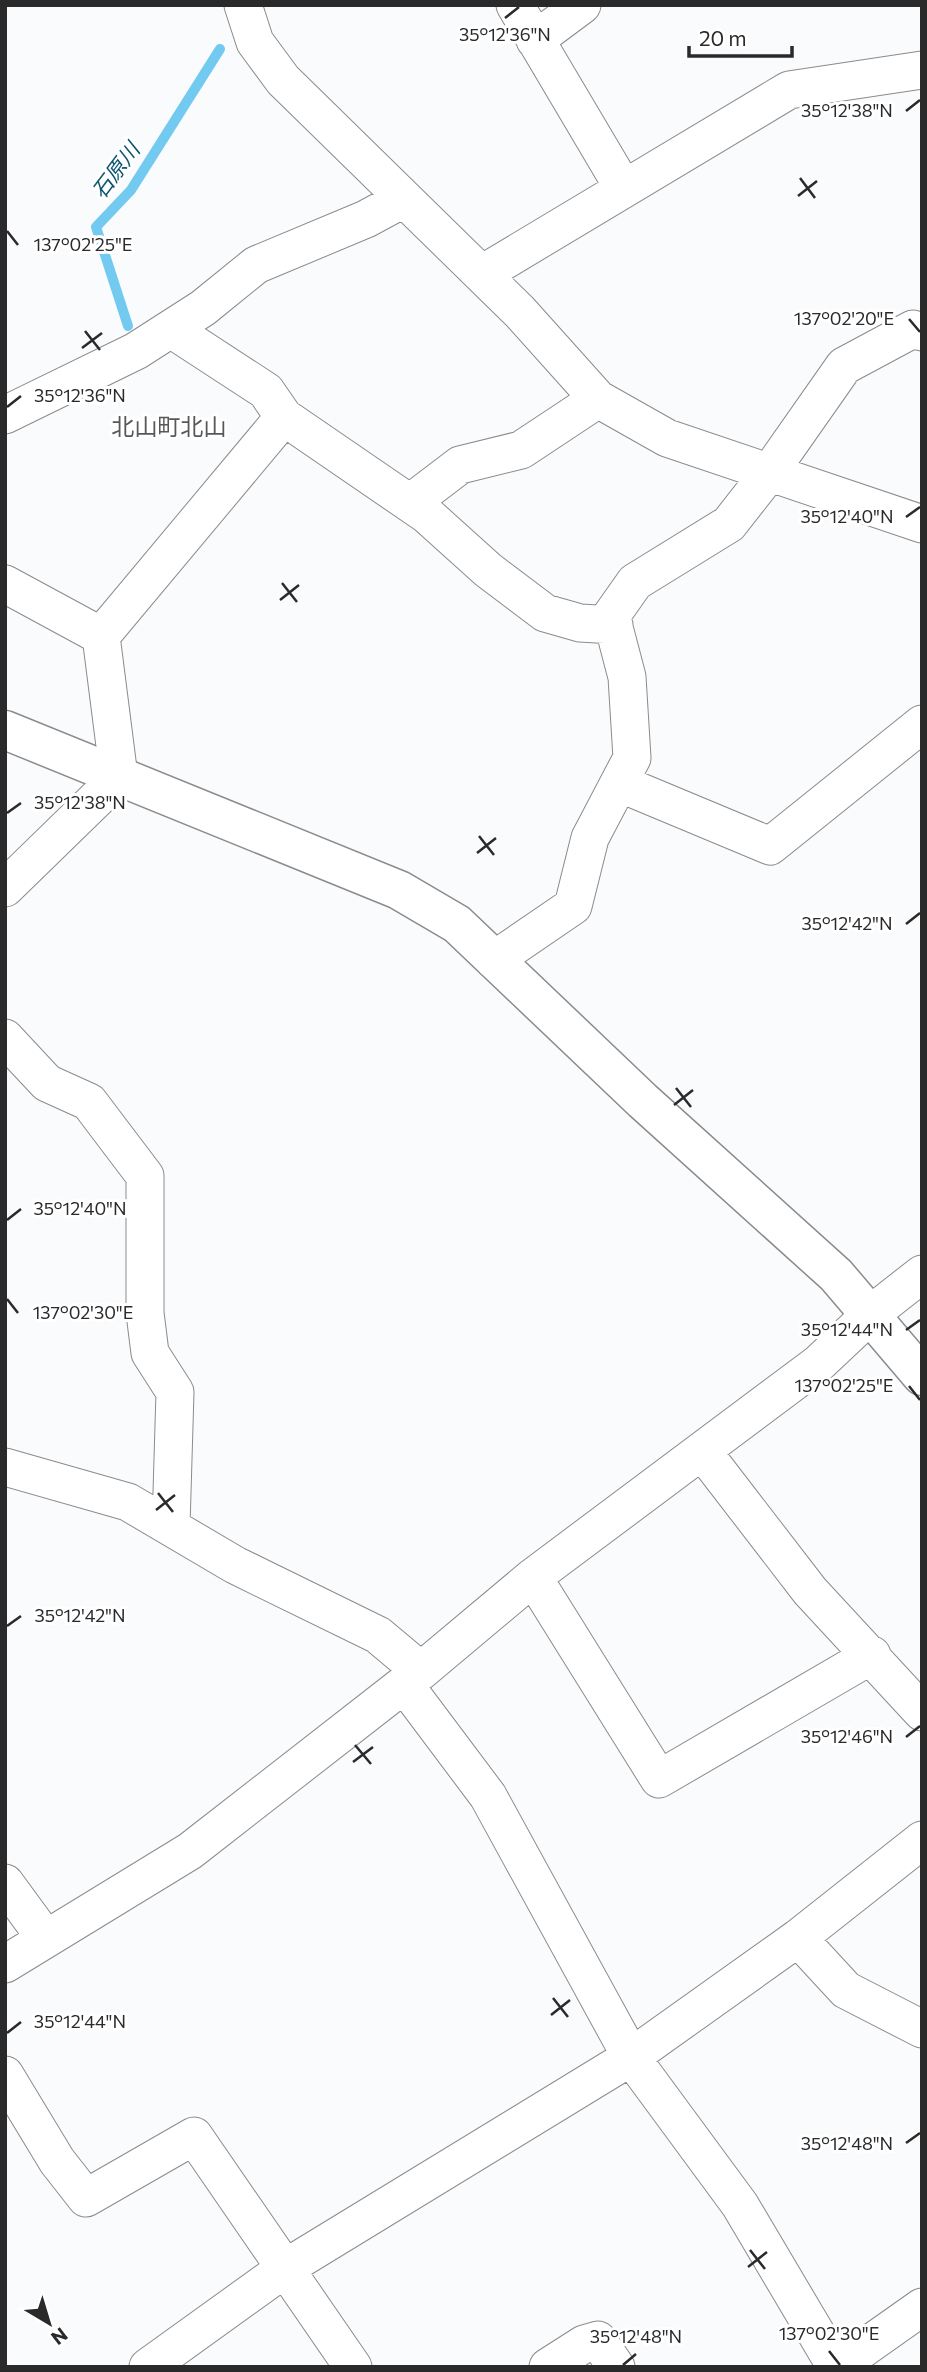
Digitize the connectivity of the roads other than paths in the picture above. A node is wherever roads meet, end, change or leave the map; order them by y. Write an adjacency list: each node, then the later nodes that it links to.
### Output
1 (243, 5): 7 (street)
2 (515, 5): 4 (street)
3 (582, 5): 4 (street)
4 (535, 40): 6 (street)
5 (922, 70): 6 (street)
6 (624, 189): 8 (street)
7 (404, 199): 8 (street); 9 (street)
8 (482, 274): 11 (street)
9 (171, 329): 12 (street); 13 (street)
10 (922, 332): 14 (street)
11 (598, 399): 14 (street); 15 (street)
12 (5, 415)
13 (284, 417): 15 (street); 19 (street)
14 (769, 473): 16 (street); 18 (street)
15 (410, 503): 18 (street)
16 (922, 524)
17 (5, 584): 19 (street)
18 (614, 625): 23 (street)
19 (101, 636): 22 (street)
20 (922, 724): 23 (street)
21 (5, 730): 22 (street)
22 (119, 777): 24 (street); 25 (street)
23 (619, 783): 25 (street)
24 (5, 888)
25 (494, 960): 28 (street)
26 (5, 1038): 32 (street)
27 (922, 1274): 28 (street)
28 (872, 1314): 29 (street); 30 (street)
29 (922, 1376)
30 (704, 1452): 33 (street); 34 (street)
31 (5, 1466): 32 (street)
32 (172, 1526): 35 (street)
33 (533, 1577): 34 (street); 35 (street)
34 (872, 1656): 36 (street)
35 (412, 1678): 40 (street); 43 (street)
36 (922, 1712)
37 (922, 1840): 39 (street)
38 (5, 1883): 40 (street)
39 (798, 1938): 42 (street); 43 (street)
40 (46, 1939): 41 (street)
41 (5, 1965)
42 (922, 2029)
43 (631, 2057): 45 (street); 51 (street)
44 (5, 2075): 45 (street)
45 (287, 2267): 47 (street); 48 (street)
46 (922, 2307): 51 (street)
47 (148, 2367)
48 (353, 2367)
49 (548, 2367): 50 (street)
50 (615, 2367)
51 (837, 2367)

